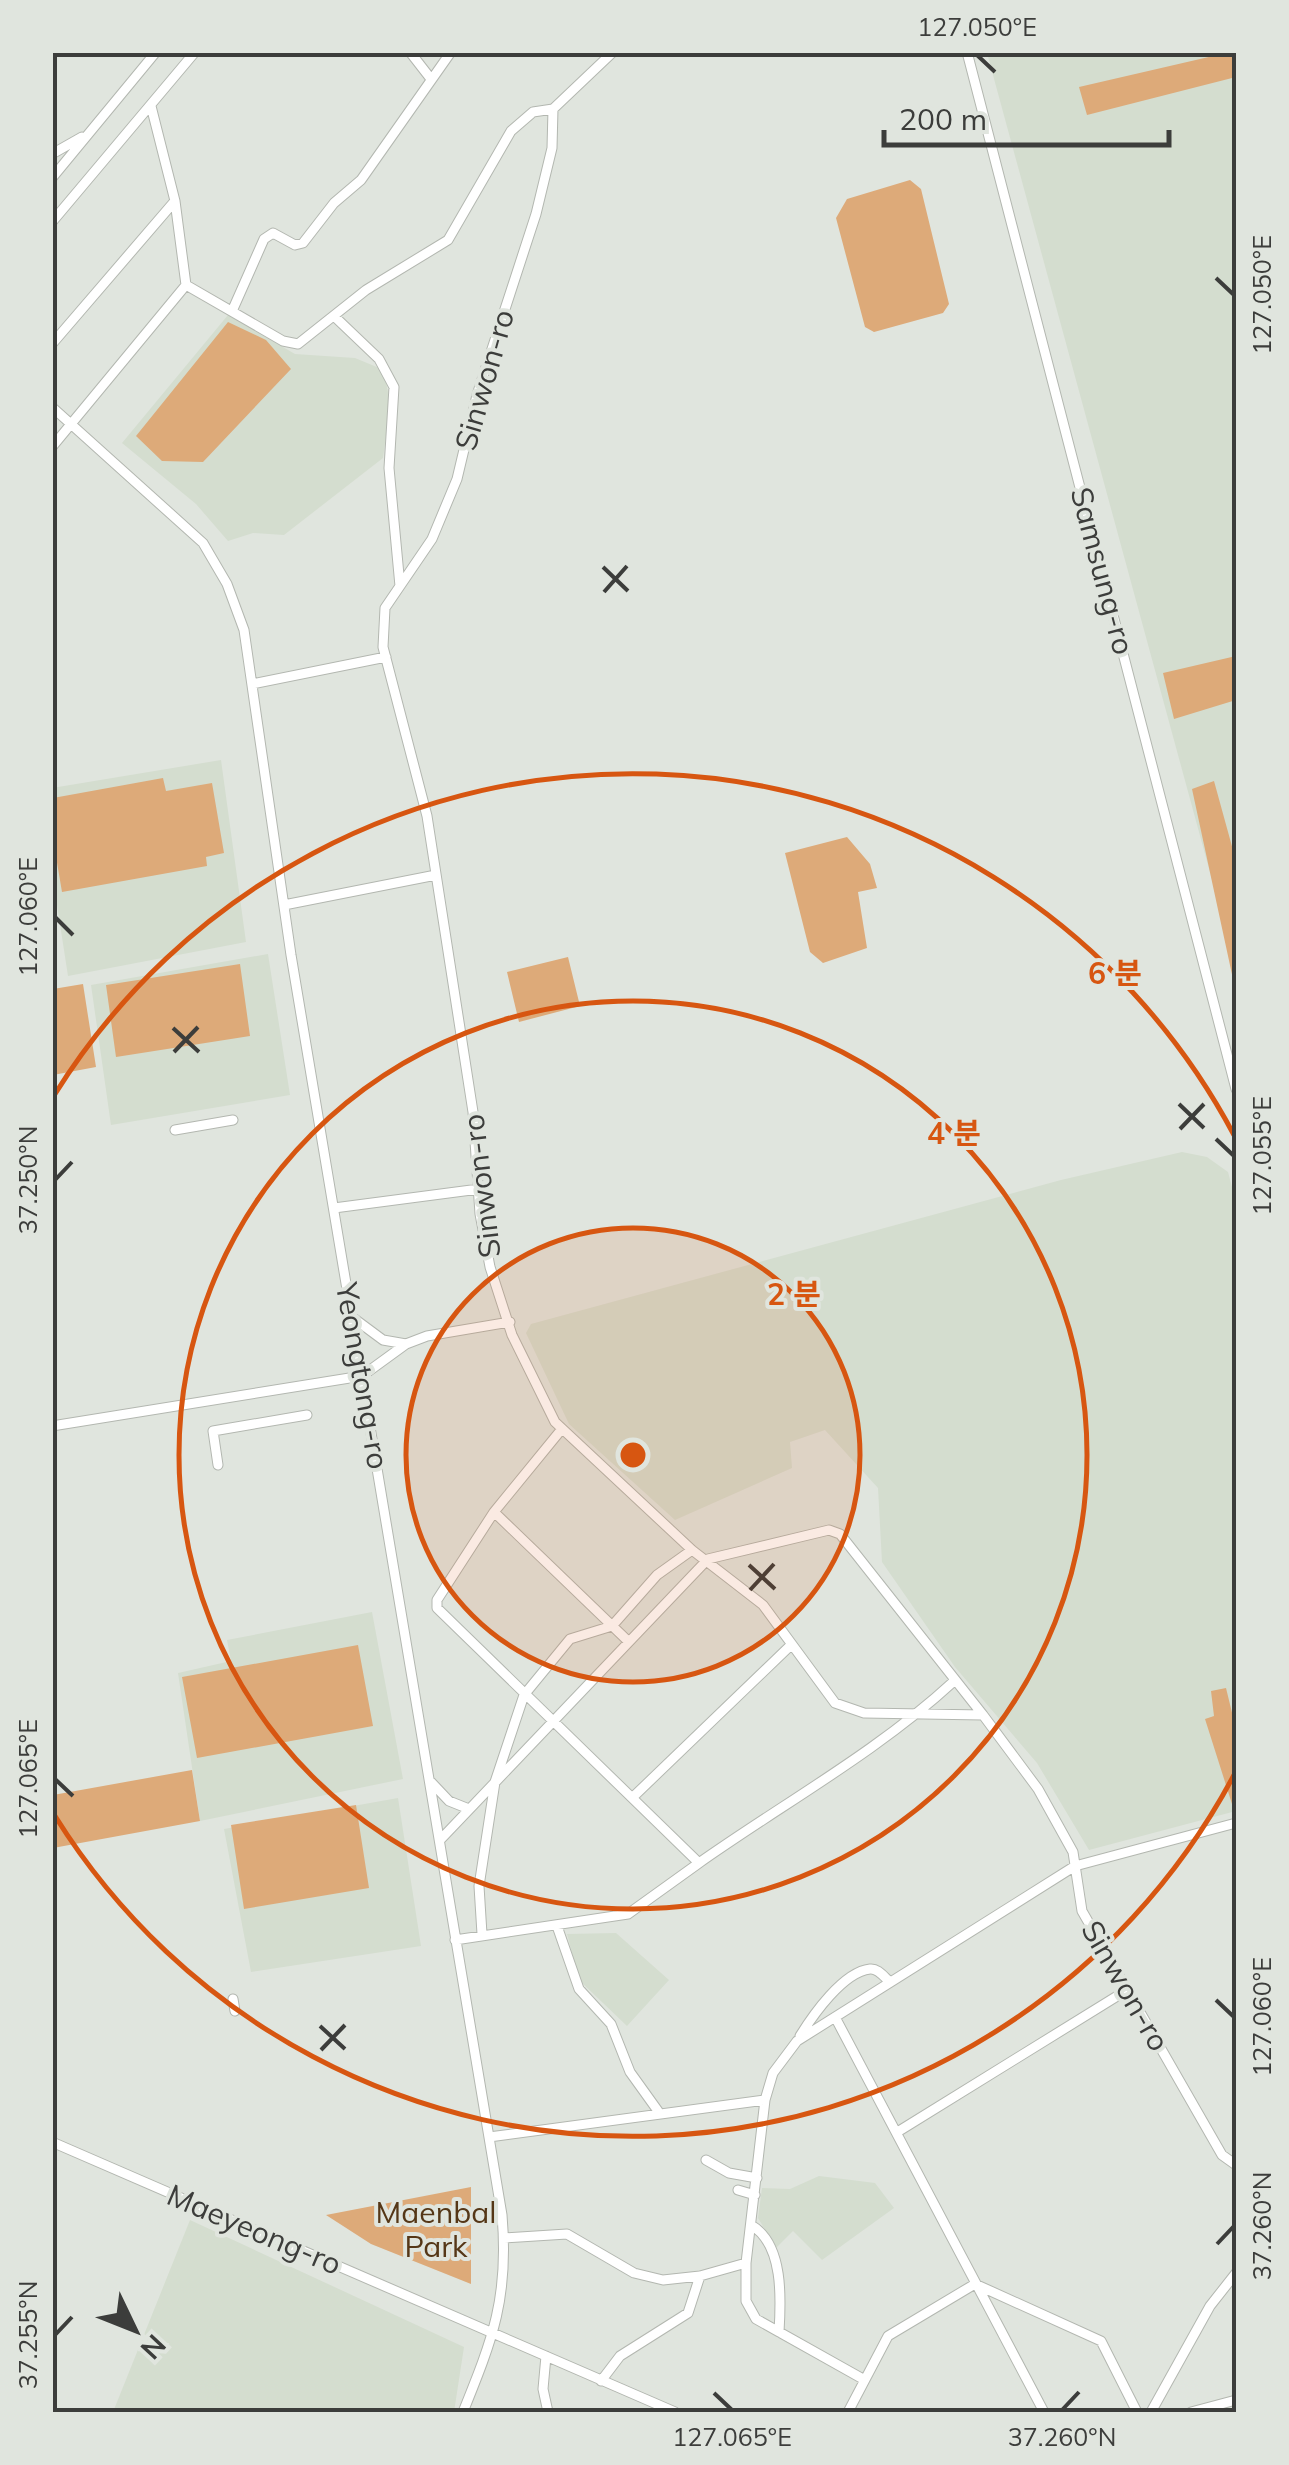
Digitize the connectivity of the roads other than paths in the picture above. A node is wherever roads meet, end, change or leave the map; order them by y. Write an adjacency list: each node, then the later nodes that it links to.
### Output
1 (156, 52): 10 (street)
2 (195, 52): 8 (street)
3 (410, 52): 7 (street)
4 (452, 52): 7 (street)
5 (612, 52): 9 (street)
6 (967, 52): 27 (street, Samsung-ro)
7 (432, 78): 16 (street)
8 (152, 106): 13 (street); 14 (street)
9 (552, 110): 17 (street); 22 (street, Sinwon-ro)
10 (89, 133): 11 (street); 12 (street)
11 (52, 154)
12 (52, 178)
13 (175, 201): 15 (street); 18 (street)
14 (52, 222)
15 (186, 286): 16 (street); 20 (street)
16 (233, 309): 17 (street)
17 (334, 317): 22 (street)
18 (52, 344)
19 (52, 407): 20 (street, Yeongtong-ro)
20 (69, 427): 21 (street); 24 (street, Yeongtong-ro)
21 (52, 447)
22 (400, 586): 23 (street, Sinwon-ro)
23 (386, 657): 24 (street); 25 (street, Sinwon-ro)
24 (252, 684): 26 (street, Yeongtong-ro)
25 (436, 875): 26 (street); 30 (street, Sinwon-ro)
26 (284, 905): 31 (street, Yeongtong-ro)
27 (1236, 1089)
28 (233, 1120): 29 (street)
29 (175, 1130)
30 (479, 1188): 31 (street); 33 (street, Sinwon-ro)
31 (334, 1208): 32 (street, Yeongtong-ro)
32 (351, 1316): 34 (street); 35 (street, Yeongtong-ro)
33 (510, 1322): 34 (street); 38 (street, Sinwon-ro)
34 (406, 1344): 35 (street)
35 (362, 1376): 37 (street); 51 (street, Yeongtong-ro)
36 (307, 1415): 39 (street)
37 (52, 1426)
38 (561, 1430): 40 (street); 41 (street, Sinwon-ro)
39 (218, 1465)
40 (494, 1512): 43 (street); 47 (street)
41 (692, 1550): 42 (street, Sinwon-ro); 43 (street)
42 (708, 1558): 44 (street); 45 (street, Sinwon-ro); 46 (street)
43 (612, 1626): 44 (street); 47 (street)
44 (629, 1642): 50 (street)
45 (790, 1644): 48 (street, Sinwon-ro); 53 (street)
46 (953, 1682): 48 (street); 49 (street)
47 (524, 1695): 50 (street); 52 (street)
48 (922, 1711): 49 (street, Sinwon-ro); 57 (street)
49 (983, 1715): 58 (street, Sinwon-ro)
50 (555, 1720): 52 (street); 53 (street)
51 (430, 1781): 54 (street); 56 (street, Yeongtong-ro)
52 (495, 1782): 54 (street); 60 (street)
53 (633, 1797): 57 (street)
54 (468, 1810): 56 (street)
55 (1236, 1823): 58 (street)
56 (441, 1840): 61 (street, Yeongtong-ro)
57 (700, 1863): 59 (street)
58 (1076, 1866): 62 (street); 63 (street, Sinwon-ro)
59 (558, 1926): 60 (street); 69 (street)
60 (482, 1934): 61 (street)
61 (455, 1940): 71 (street, Yeongtong-ro)
62 (890, 1982): 66 (street); 67 (street)
63 (1127, 1990): 70 (street); 74 (street, Sinwon-ro)
64 (233, 1999): 65 (street)
65 (235, 2011)
66 (835, 2017): 67 (street); 70 (street)
67 (797, 2041): 68 (street)
68 (765, 2100): 69 (street); 75 (street)
69 (658, 2111): 71 (street)
70 (899, 2131): 83 (street)
71 (489, 2138): 79 (street, Yeongtong-ro)
72 (52, 2142): 84 (street, Maeyeong-ro)
73 (706, 2160): 75 (street)
74 (1236, 2165)
75 (757, 2178): 77 (street)
76 (738, 2190): 77 (street)
77 (755, 2194): 78 (street)
78 (751, 2225): 80 (street); 85 (street)
79 (504, 2238): 82 (street); 84 (street, Yeongtong-ro)
80 (746, 2263): 82 (street); 85 (street)
81 (1236, 2273): 96 (street)
82 (700, 2276): 88 (street)
83 (975, 2284): 87 (street); 94 (street); 95 (street)
84 (496, 2332): 86 (street, Maeyeong-ro); 90 (street, Yeongtong-ro)
85 (779, 2332): 87 (street)
86 (546, 2356): 88 (street, Maeyeong-ro); 91 (street)
87 (863, 2379): 93 (street)
88 (601, 2381): 92 (street, Maeyeong-ro)
89 (1236, 2400): 97 (street)
90 (463, 2412)
91 (548, 2412)
92 (675, 2412)
93 (848, 2412)
94 (1044, 2412)
95 (1137, 2412)
96 (1151, 2412)
97 (1191, 2412)

